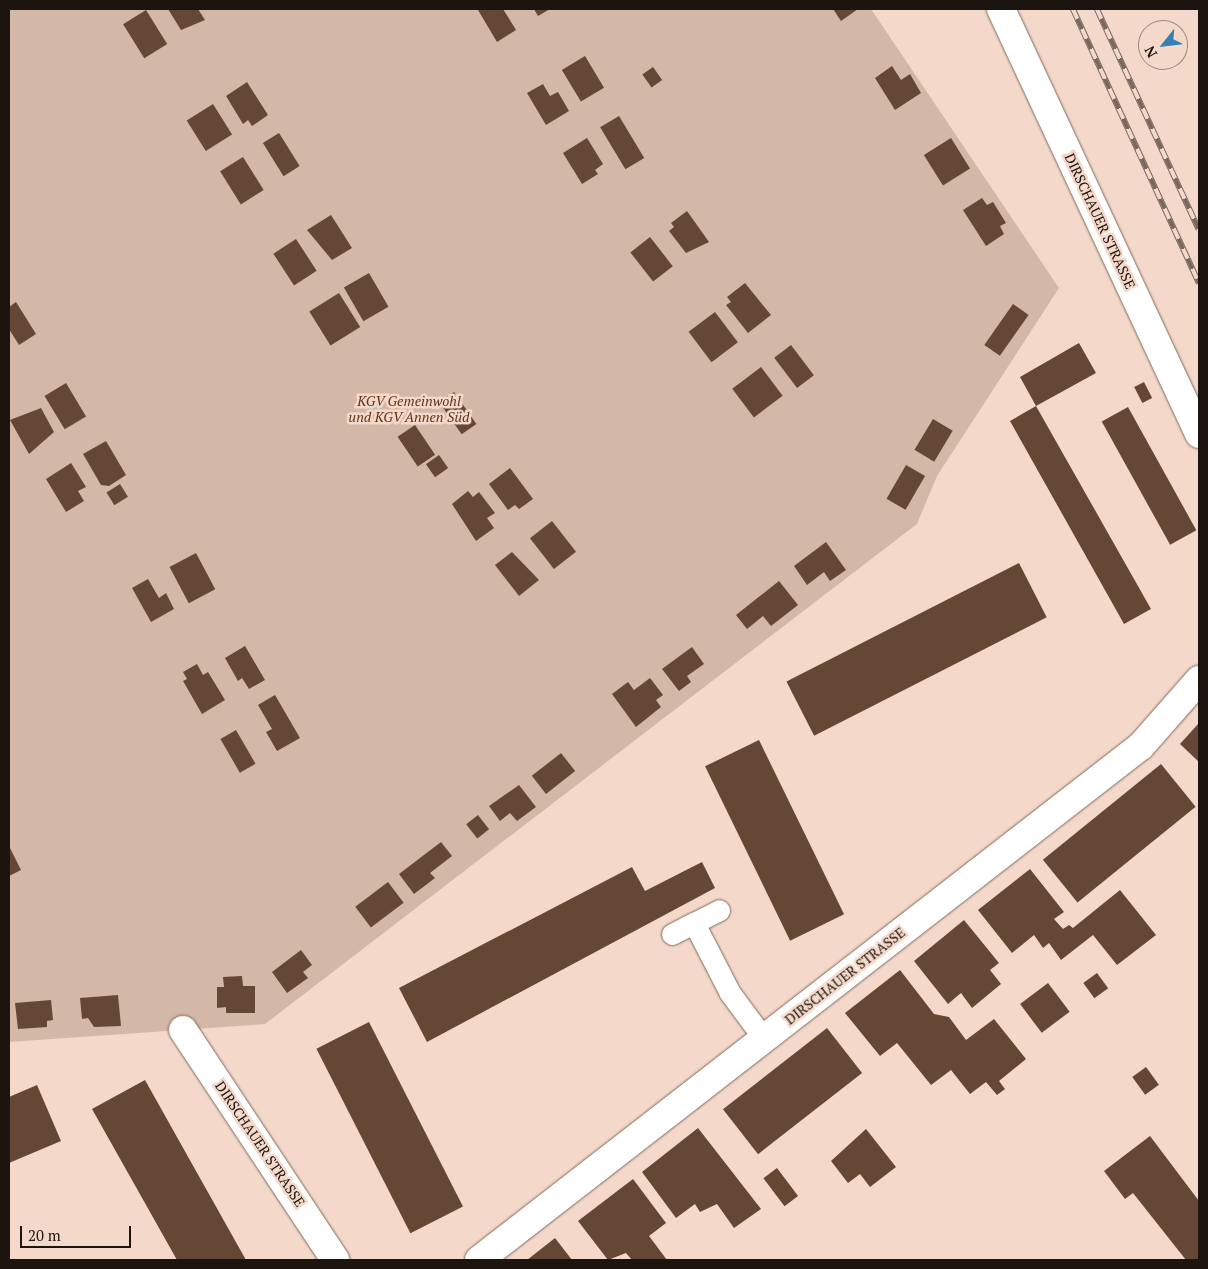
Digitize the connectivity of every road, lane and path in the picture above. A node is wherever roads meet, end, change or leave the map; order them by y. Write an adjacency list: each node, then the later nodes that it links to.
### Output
1 (1001, 9): 2 (street, DIRSCHAUER STRASSE)
2 (1199, 434)
3 (1199, 680): 8 (street, DIRSCHAUER STRASSE)
4 (720, 910): 5 (lane)
5 (694, 923): 6 (lane); 8 (lane)
6 (672, 934)
7 (183, 1030): 9 (street, DIRSCHAUER STRASSE)
8 (764, 1039): 10 (street, DIRSCHAUER STRASSE)
9 (335, 1260)
10 (479, 1260)

